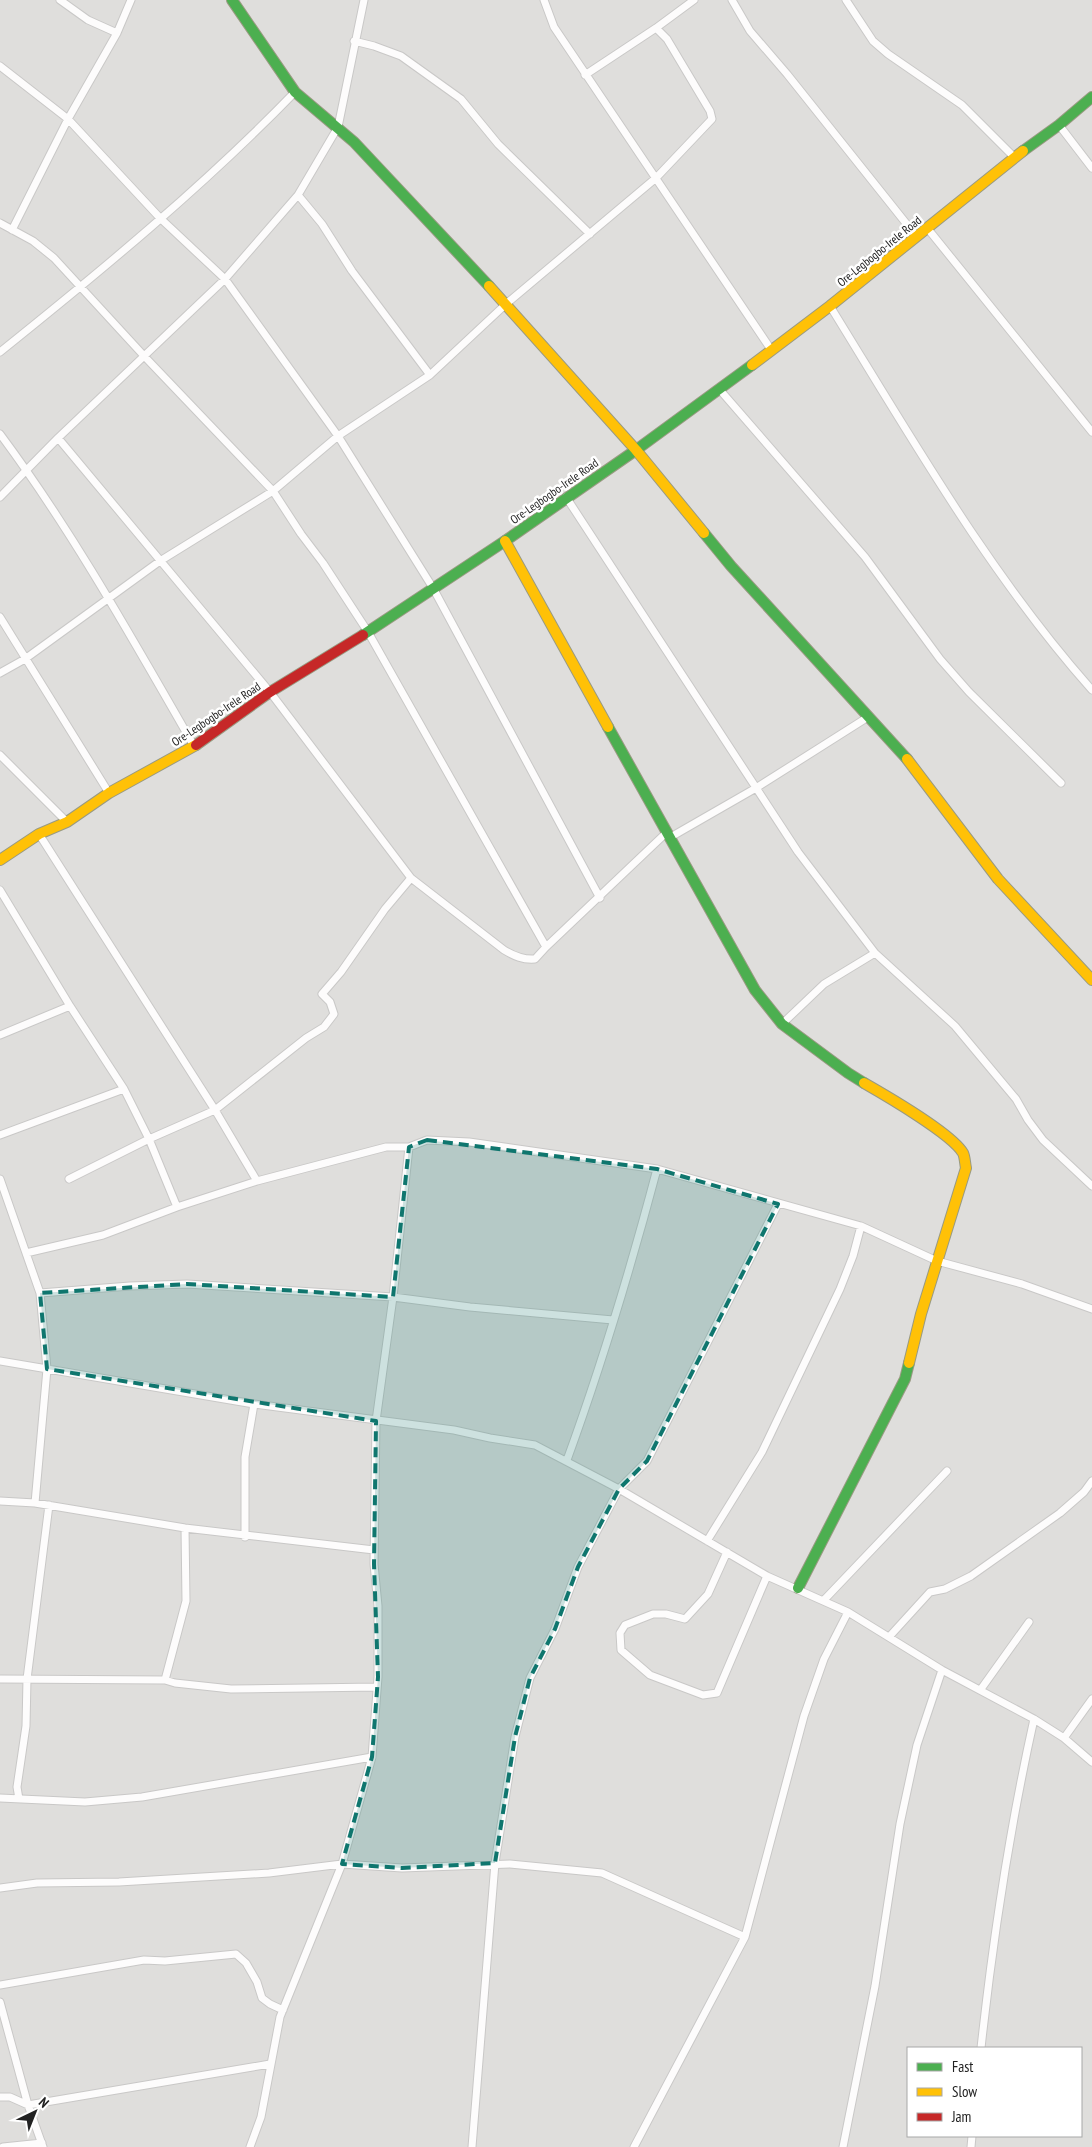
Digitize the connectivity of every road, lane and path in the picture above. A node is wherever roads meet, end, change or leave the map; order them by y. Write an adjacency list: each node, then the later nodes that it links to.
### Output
1 (60, 0): 10 (street)
2 (131, 0): 10 (street)
3 (232, 0): 14 (street)
4 (364, 0): 11 (street)
5 (544, 0): 13 (street)
6 (694, 0): 9 (street)
7 (732, 0): 28 (street)
8 (846, 0): 19 (street)
9 (656, 28): 13 (street); 21 (street)
10 (117, 32): 16 (street)
11 (354, 41): 18 (street); 27 (street)
12 (0, 66): 16 (street)
13 (585, 75): 21 (street)
14 (295, 92): 18 (street); 23 (street)
15 (1092, 97): 17 (street, Ore-Legbogbo-Irele Road)
16 (68, 119): 23 (street); 26 (street)
17 (1059, 125): 19 (street, Ore-Legbogbo-Irele Road); 20 (street)
18 (338, 127): 22 (street); 31 (street)
19 (1014, 157): 25 (street, Ore-Legbogbo-Irele Road)
20 (1092, 168)
21 (656, 178): 27 (street); 33 (street)
22 (298, 195): 29 (street); 36 (street)
23 (160, 218): 29 (street); 30 (street)
24 (0, 222): 26 (street)
25 (928, 229): 28 (street, Ore-Legbogbo-Irele Road); 38 (street)
26 (12, 230): 30 (street)
27 (590, 234): 31 (street)
28 (917, 237): 32 (street, Ore-Legbogbo-Irele Road)
29 (225, 279): 35 (street); 40 (street)
30 (80, 288): 34 (street); 35 (street)
31 (506, 304): 36 (street); 42 (street)
32 (830, 306): 33 (street, Ore-Legbogbo-Irele Road); 55 (street)
33 (772, 351): 37 (street, Ore-Legbogbo-Irele Road)
34 (0, 352)
35 (144, 357): 41 (street); 44 (street)
36 (430, 375): 40 (street)
37 (720, 390): 42 (street, Ore-Legbogbo-Irele Road); 60 (street)
38 (1092, 432)
39 (0, 434): 43 (street)
40 (338, 436): 44 (street); 49 (street)
41 (58, 438): 43 (street); 48 (street)
42 (636, 450): 46 (street, Ore-Legbogbo-Irele Road); 57 (street)
43 (27, 470): 45 (street); 50 (street)
44 (273, 491): 48 (street); 52 (street)
45 (0, 497)
46 (566, 497): 47 (street, Ore-Legbogbo-Irele Road); 61 (street)
47 (505, 541): 49 (street, Ore-Legbogbo-Irele Road); 65 (street)
48 (160, 561): 50 (street); 56 (street)
49 (433, 588): 52 (street, Ore-Legbogbo-Irele Road); 69 (street)
50 (109, 598): 53 (street); 58 (street)
51 (0, 616): 53 (street)
52 (368, 632): 56 (street, Ore-Legbogbo-Irele Road); 70 (street)
53 (25, 659): 54 (street); 62 (street)
54 (0, 674)
55 (1092, 690)
56 (270, 692): 58 (street, Ore-Legbogbo-Irele Road); 67 (street)
57 (868, 717): 61 (street); 72 (street)
58 (194, 746): 62 (street, Ore-Legbogbo-Irele Road)
59 (0, 755): 63 (street)
60 (1061, 783)
61 (756, 788): 65 (street); 71 (street)
62 (110, 793): 63 (street, Ore-Legbogbo-Irele Road)
63 (67, 822): 64 (street, Ore-Legbogbo-Irele Road)
64 (39, 834): 66 (street, Ore-Legbogbo-Irele Road); 77 (street)
65 (668, 835): 69 (street); 74 (street)
66 (0, 860)
67 (411, 878): 70 (street); 77 (street)
68 (0, 890): 73 (street)
69 (600, 898): 70 (street)
70 (546, 947)
71 (875, 953): 74 (street); 85 (street)
72 (1092, 980)
73 (70, 1006): 75 (street); 76 (street)
74 (782, 1024): 91 (street)
75 (0, 1035)
76 (124, 1089): 78 (street); 79 (street)
77 (215, 1110): 79 (street); 84 (street)
78 (0, 1135)
79 (149, 1139): 82 (street); 88 (street)
80 (409, 1147): 81 (street); 84 (street); 93 (street)
81 (657, 1169): 87 (street); 95 (street)
82 (69, 1178)
83 (0, 1179): 86 (street)
84 (257, 1181): 88 (street)
85 (1092, 1186)
86 (2, 1190): 90 (street)
87 (778, 1204): 89 (street); 103 (street)
88 (177, 1207): 90 (street)
89 (861, 1226): 91 (street); 109 (street)
90 (26, 1253): 92 (street)
91 (937, 1261): 94 (street); 113 (street)
92 (40, 1293): 93 (street); 97 (street)
93 (393, 1297): 95 (street); 99 (street)
94 (1092, 1309)
95 (613, 1320): 100 (street)
96 (0, 1361): 97 (street)
97 (47, 1369): 98 (street); 105 (street)
98 (254, 1404): 99 (street); 108 (street)
99 (376, 1422): 100 (street); 110 (street)
100 (567, 1460): 103 (street)
101 (947, 1471): 114 (street)
102 (1092, 1481): 117 (street)
103 (620, 1489): 109 (street); 131 (street)
104 (0, 1501): 105 (street)
105 (34, 1503): 106 (street)
106 (50, 1506): 107 (street); 120 (street)
107 (186, 1528): 108 (street); 121 (street)
108 (245, 1536): 110 (street)
109 (707, 1541): 111 (street)
110 (374, 1550): 122 (street)
111 (727, 1552): 112 (street); 112 (street)
112 (767, 1576): 113 (street)
113 (798, 1588): 114 (street)
114 (824, 1600): 115 (street)
115 (848, 1612): 117 (street); 134 (street)
116 (1029, 1622): 123 (street)
117 (889, 1637): 118 (street)
118 (942, 1670): 123 (street); 147 (street)
119 (0, 1679): 120 (street)
120 (27, 1679): 121 (street); 130 (street)
121 (165, 1680): 122 (street)
122 (377, 1687): 127 (street)
123 (982, 1689): 125 (street)
124 (1092, 1699): 126 (street)
125 (1034, 1719): 126 (street); 138 (street)
126 (1064, 1738): 128 (street)
127 (372, 1757): 130 (street); 132 (street)
128 (1092, 1762)
129 (0, 1798): 130 (street)
130 (19, 1799)
131 (495, 1863): 132 (street); 134 (street); 145 (street)
132 (342, 1864): 133 (street); 137 (street)
133 (0, 1888)
134 (745, 1937): 146 (street)
135 (0, 1985): 137 (street)
136 (0, 2002): 141 (street)
137 (283, 2010): 139 (street)
138 (981, 2047)
139 (270, 2064): 141 (street); 144 (street)
140 (0, 2097): 141 (street)
141 (28, 2105): 142 (street)
142 (42, 2145): 143 (street)
143 (3, 2147)
144 (250, 2147)
145 (472, 2147)
146 (634, 2147)
147 (843, 2147)

